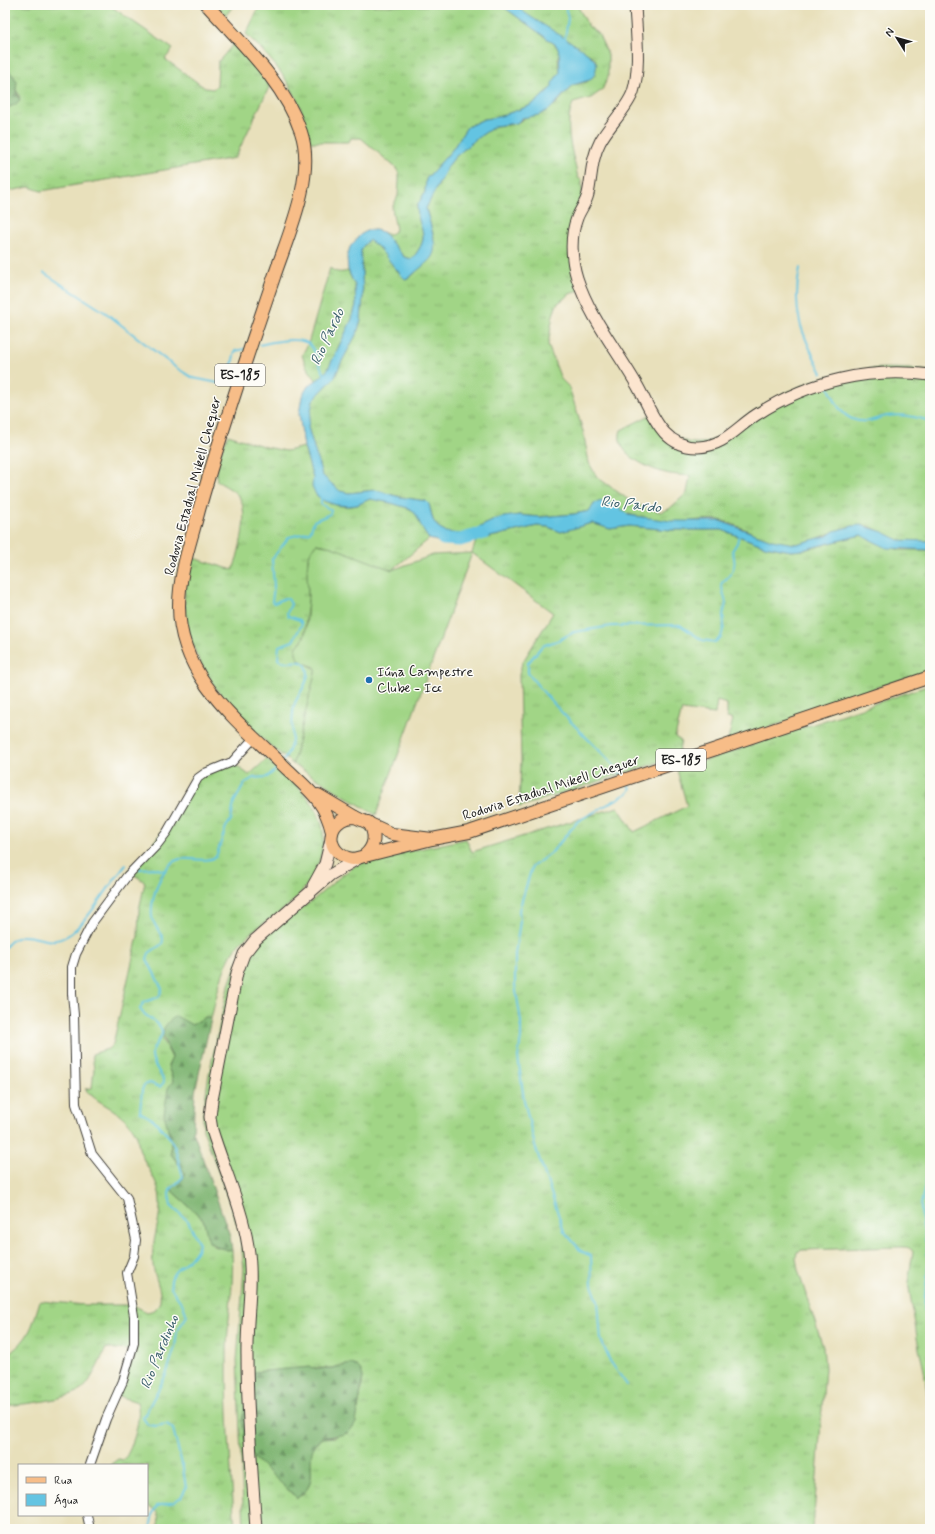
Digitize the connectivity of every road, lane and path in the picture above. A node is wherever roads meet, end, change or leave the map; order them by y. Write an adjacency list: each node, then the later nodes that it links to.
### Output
1 (207, 5): 5 (main road, Rodovia Estadual Mikell Chequer / ES-185)
2 (635, 5): 3 (main road)
3 (930, 375)
4 (930, 677): 10 (main road, Rodovia Estadual Mikell Chequer / ES-185)
5 (254, 738): 6 (main road, Rodovia Estadual Mikell Chequer / ES-185); 13 (street)
6 (311, 790): 7 (main road, ES-185); 9 (main road, ES-185)
7 (355, 817): 8 (main road, ES-185); 9 (main road)
8 (368, 822): 10 (main road, ES-185); 11 (main road)
9 (332, 836): 11 (main road, ES-185); 12 (main road)
10 (432, 839): 11 (main road, ES-185)
11 (362, 857): 12 (main road)
12 (305, 896): 16 (main road)
13 (90, 1464)
14 (87, 1516): 15 (street)
15 (90, 1529)
16 (256, 1529)

